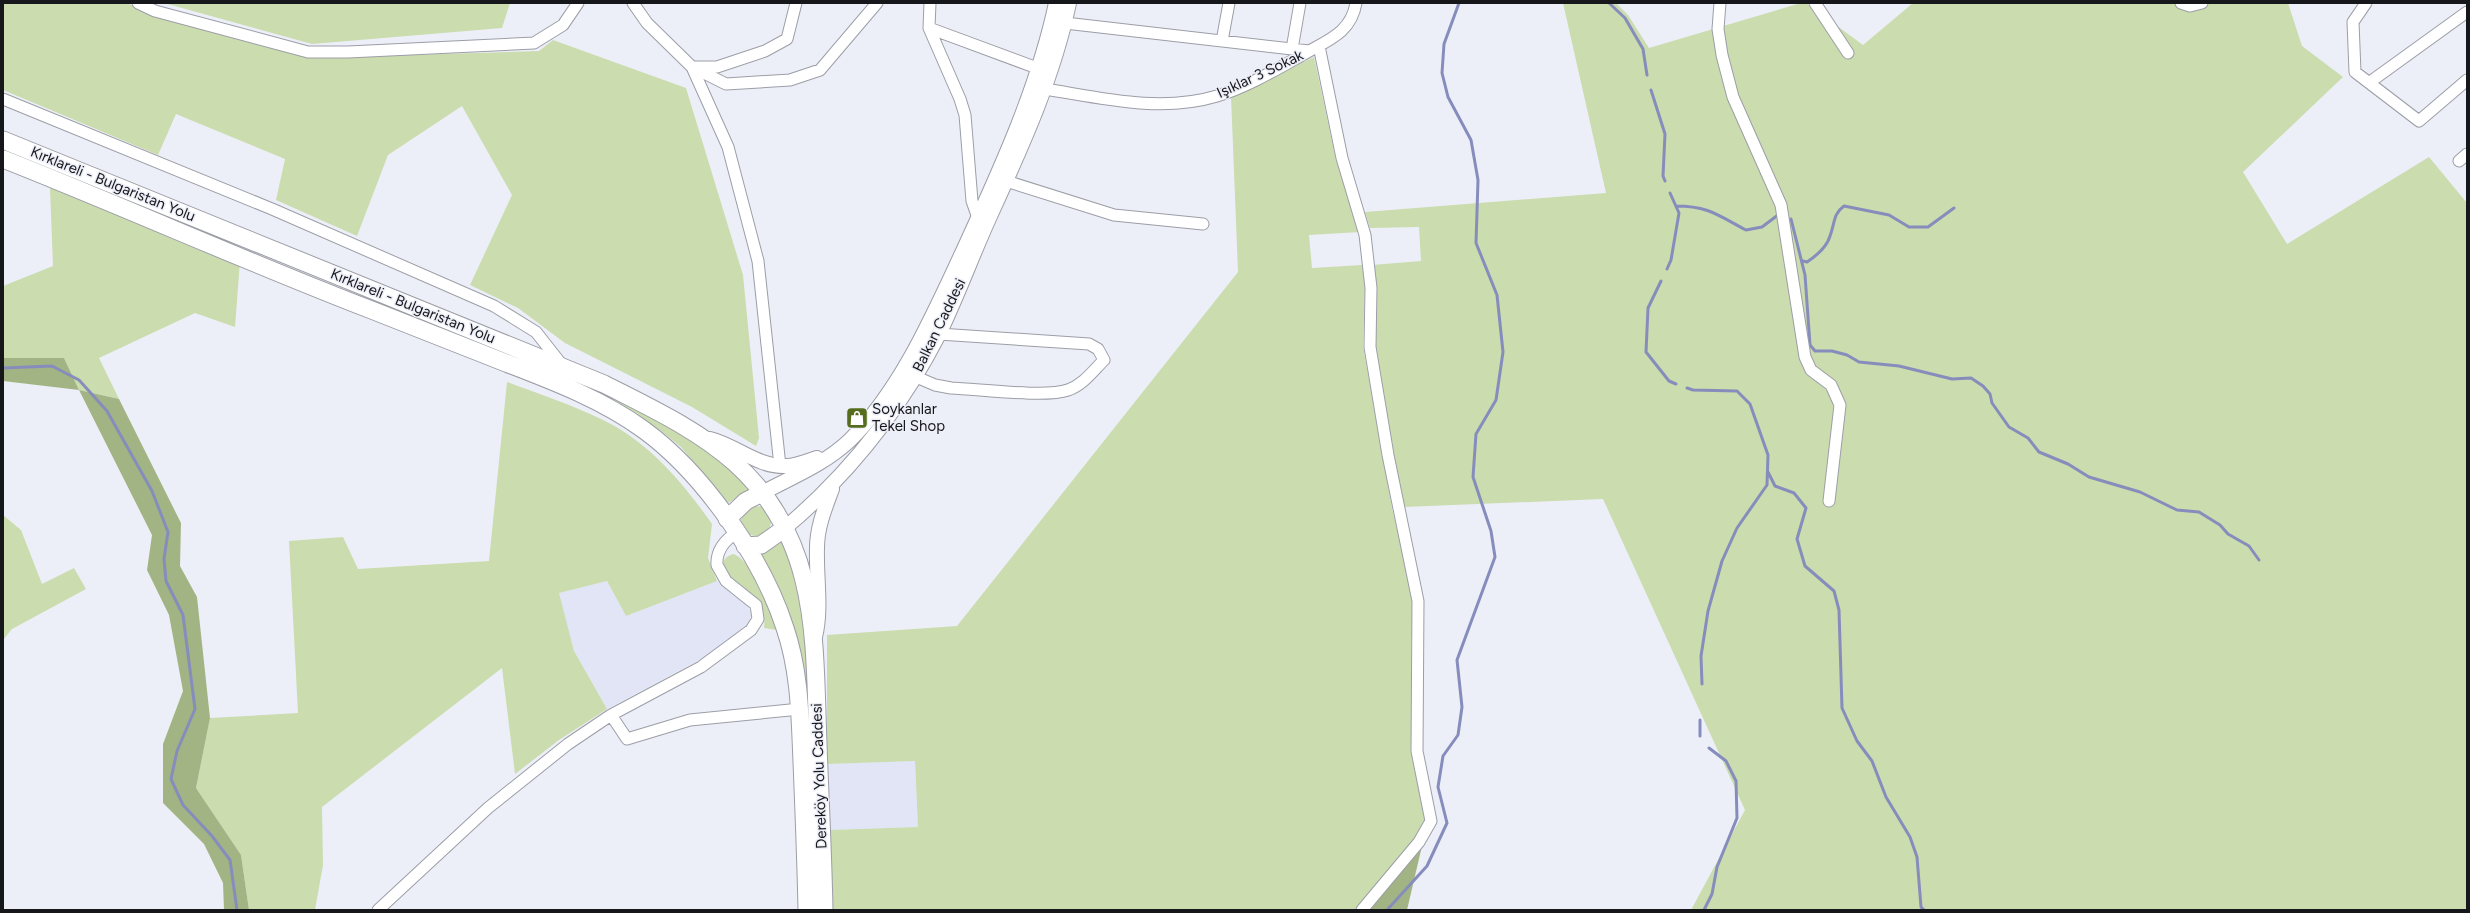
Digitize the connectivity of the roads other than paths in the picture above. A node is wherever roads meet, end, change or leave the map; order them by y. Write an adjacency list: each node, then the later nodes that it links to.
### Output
1 (138, 3): 2 (street)
2 (578, 3)
3 (634, 3): 24 (street)
4 (796, 3): 24 (street)
5 (877, 3): 24 (street)
6 (930, 3): 18 (street)
7 (1059, 3): 17 (main road, Balkan Caddesi); 25 (main road, Balkan Caddesi)
8 (1229, 3): 19 (street)
9 (1300, 3): 21 (street)
10 (1356, 3): 20 (street, Işıklar 3 Sokak)
11 (1720, 3): 43 (street)
12 (1815, 3): 23 (street)
13 (2181, 3): 14 (street)
14 (2202, 3)
15 (2366, 3): 27 (street)
16 (2467, 12): 27 (street)
17 (1065, 23): 19 (street); 28 (main road, Balkan Caddesi)
18 (929, 28): 25 (street); 33 (street)
19 (1222, 41): 21 (street)
20 (1319, 46): 22 (street, Işıklar 3 Sokak); 53 (street)
21 (1292, 49): 22 (street)
22 (1309, 51): 28 (street, Işıklar 3 Sokak)
23 (1848, 54)
24 (692, 67): 40 (street)
25 (1037, 68): 28 (main road, Balkan Caddesi)
26 (2467, 80): 27 (street)
27 (2370, 82)
28 (1038, 88): 32 (main road, Balkan Caddesi); 33 (main road, Balkan Caddesi)
29 (3, 99): 36 (street)
30 (3, 140): 36 (highway, Kırklareli - Bulgaristan Yolu)
31 (3, 159): 45 (highway, Kırklareli - Bulgaristan Yolu)
32 (1006, 181): 34 (street); 35 (main road, Balkan Caddesi)
33 (978, 218): 39 (main road, Balkan Caddesi)
34 (1203, 224)
35 (939, 334): 37 (main road, Balkan Caddesi); 37 (street)
36 (562, 366): 38 (highway, Kırklareli - Bulgaristan Yolu)
37 (914, 376): 41 (main road, Balkan Caddesi)
38 (700, 437): 40 (main road); 42 (highway, Kırklareli - Bulgaristan Yolu)
39 (829, 457): 40 (main road); 42 (main road, Balkan Caddesi)
40 (780, 466)
41 (835, 483): 44 (main road, Balkan Caddesi); 46 (main road)
42 (762, 493): 44 (highway, Kırklareli - Bulgaristan Yolu); 45 (highway)
43 (1828, 501)
44 (785, 528): 45 (highway); 46 (highway, Dereköy Yolu Caddesi)
45 (736, 533): 47 (highway, Kırklareli - Bulgaristan Yolu); 49 (street)
46 (814, 641): 52 (highway, Dereköy Yolu Caddesi)
47 (791, 647): 48 (highway, Dereköy Yolu Caddesi)
48 (800, 709): 49 (street); 51 (highway, Dereköy Yolu Caddesi)
49 (611, 715): 50 (street)
50 (378, 910)
51 (807, 910)
52 (824, 910)
53 (1362, 910)

